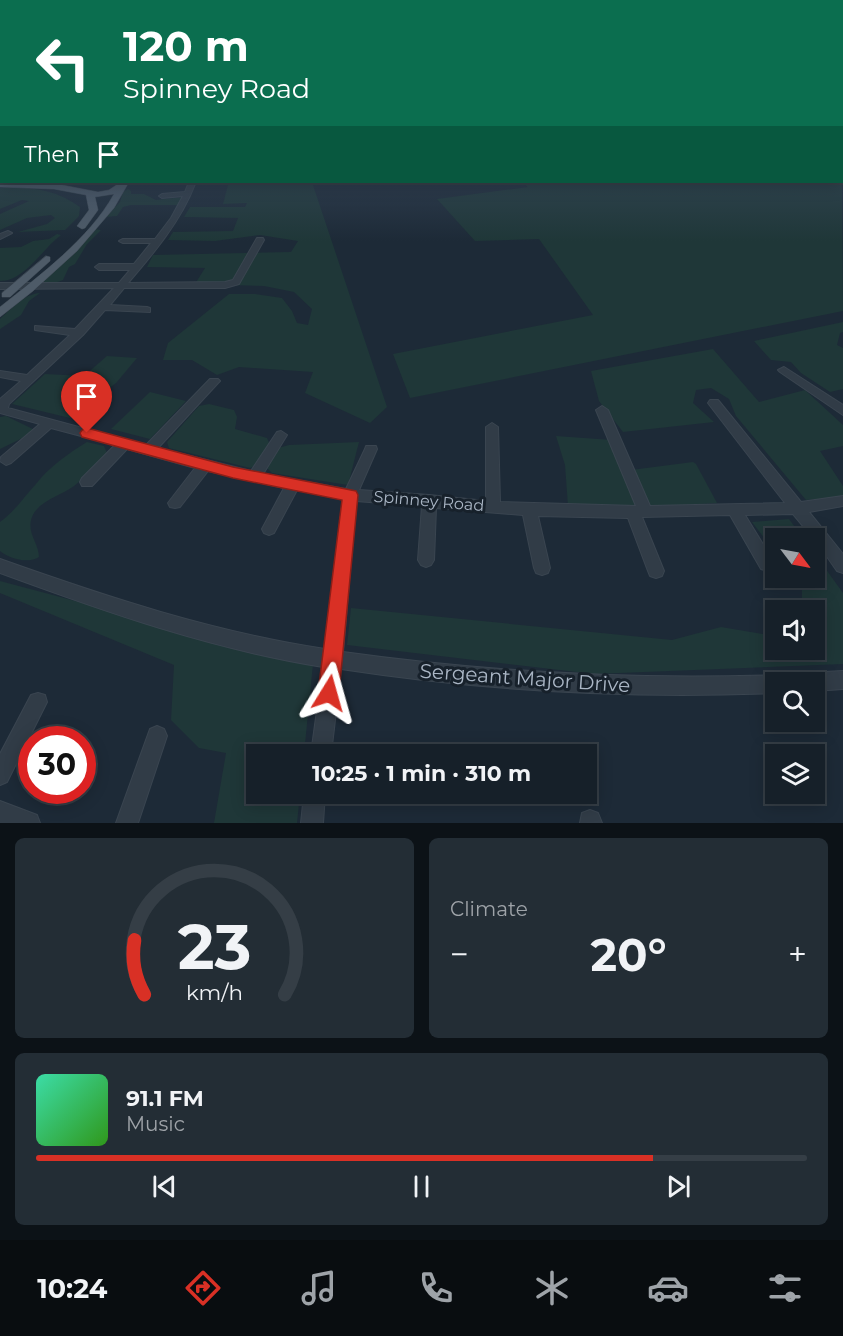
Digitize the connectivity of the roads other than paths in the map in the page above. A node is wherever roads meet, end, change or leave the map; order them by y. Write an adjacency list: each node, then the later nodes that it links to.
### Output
1 (192, 183): 5 (street, Spinney Road)
2 (65, 184): 4 (main road); 6 (main road)
3 (123, 184): 6 (main road); 15 (main road)
4 (0, 185)
5 (188, 194): 7 (street); 10 (street, Spinney Road)
6 (90, 195): 14 (main road)
7 (162, 196)
8 (260, 240): 16 (street)
9 (123, 241): 10 (street)
10 (157, 241): 12 (street, Spinney Road)
11 (99, 267): 12 (street)
12 (138, 267): 16 (street, Spinney Road)
13 (0, 286): 14 (street)
14 (17, 286): 15 (street); 17 (main road)
15 (32, 287): 16 (street); 20 (main road)
16 (123, 287): 18 (street, Spinney Road)
17 (0, 300)
18 (104, 307): 19 (street); 22 (street, Spinney Road)
19 (147, 310)
20 (0, 313)
21 (39, 328): 22 (street)
22 (79, 333): 25 (street, Spinney Road)
23 (784, 370): 30 (street)
24 (0, 374): 25 (street)
25 (30, 379): 28 (street, Spinney Road)
26 (214, 381): 36 (street)
27 (714, 403): 47 (street)
28 (1, 410): 31 (street, Spinney Road)
29 (602, 410): 50 (street)
30 (843, 411)
31 (49, 423): 34 (street, Spinney Road); 37 (street)
32 (492, 427): 46 (street)
33 (281, 435): 39 (street)
34 (125, 444): 36 (street, Spinney Road); 40 (street)
35 (371, 449): 42 (street)
36 (148, 450): 38 (street, Spinney Road)
37 (6, 460)
38 (205, 465): 39 (street, Spinney Road); 45 (street)
39 (254, 477): 41 (street, Spinney Road)
40 (87, 482)
41 (293, 484): 42 (street, Spinney Road); 51 (street)
42 (350, 495): 43 (street, Spinney Road); 58 (street)
43 (429, 500): 46 (street, Spinney Road); 52 (street)
44 (843, 501): 47 (street, Spinney Road)
45 (174, 503)
46 (493, 507): 49 (street, Spinney Road)
47 (798, 508): 48 (street, Spinney Road); 55 (street)
48 (734, 509): 50 (street, Spinney Road); 53 (street)
49 (529, 510): 50 (street, Spinney Road); 56 (street)
50 (639, 512): 57 (street)
51 (269, 529)
52 (426, 560)
53 (765, 561)
54 (0, 566): 58 (street, Sergeant Major Drive)
55 (843, 566)
56 (542, 568)
57 (656, 571)
58 (333, 661): 61 (street, Sergeant Major Drive); 64 (street)
59 (843, 680): 60 (street)
60 (825, 681)
61 (765, 685)
62 (38, 702): 65 (street)
63 (157, 736): 69 (street)
64 (322, 744)
65 (0, 776)
66 (314, 804): 70 (street)
67 (0, 812): 68 (street)
68 (29, 823)
69 (127, 823)
70 (312, 823)

